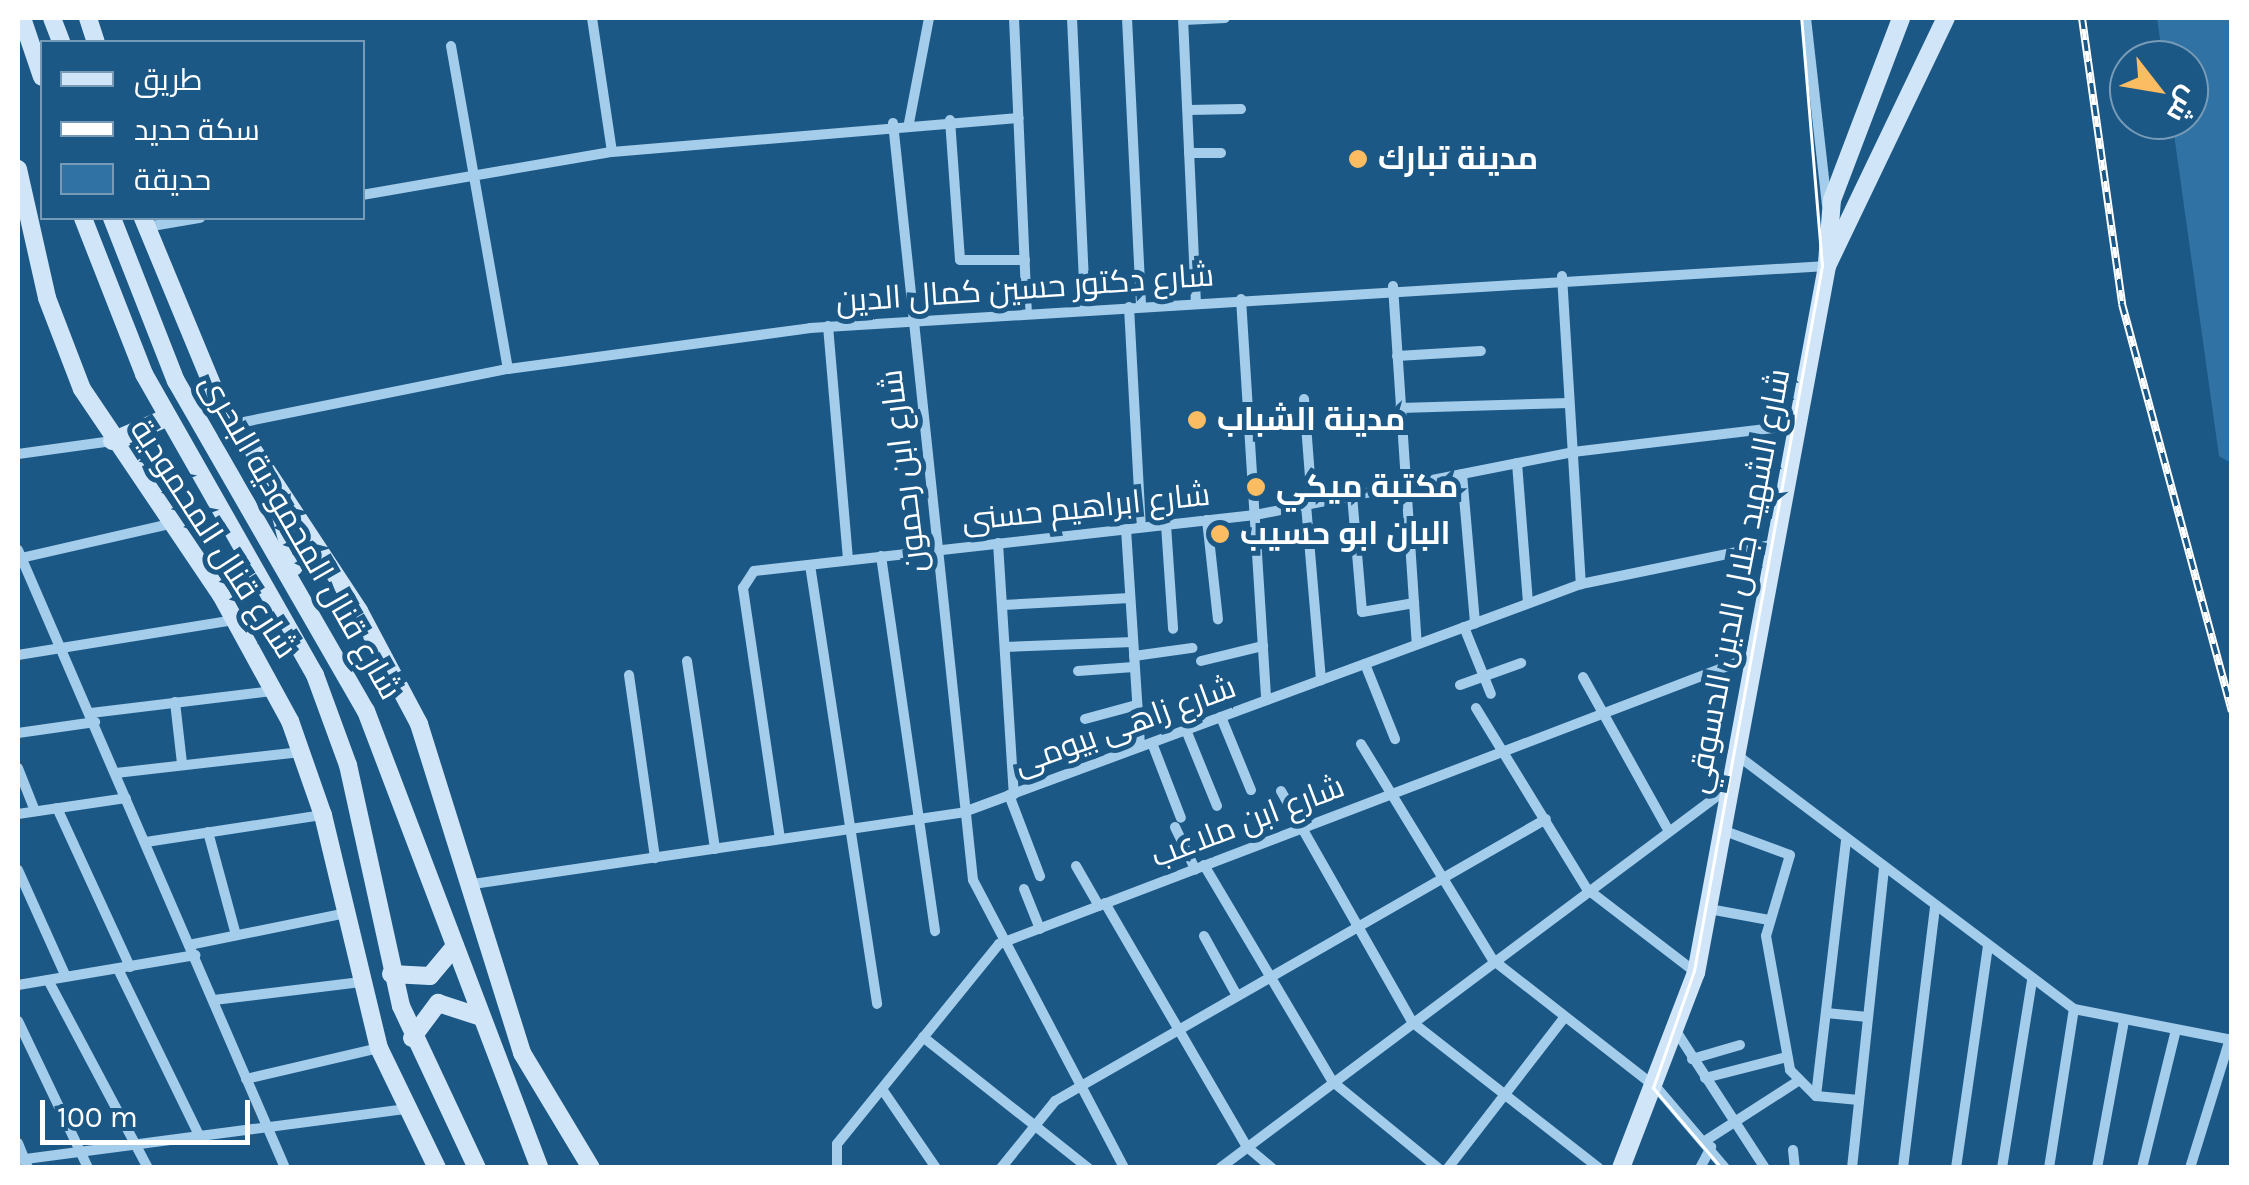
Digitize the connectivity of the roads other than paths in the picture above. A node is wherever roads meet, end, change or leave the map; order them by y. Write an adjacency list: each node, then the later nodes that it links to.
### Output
1 (22, 18): 13 (main road)
2 (592, 18): 20 (street)
3 (930, 18): 19 (street)
4 (1014, 18): 16 (street)
5 (1072, 18): 39 (street)
6 (1127, 18): 38 (street)
7 (1225, 18): 11 (street)
8 (1806, 18): 26 (street)
9 (1902, 18): 26 (main road)
10 (1946, 18): 33 (main road, شارع الشهيد جلال الدين الدسوقي)
11 (1184, 19): 15 (street)
12 (450, 46): 24 (street)
13 (40, 71)
14 (1241, 108): 15 (street)
15 (1188, 110): 22 (street)
16 (1019, 118): 17 (street); 32 (street)
17 (950, 120): 19 (street); 32 (street)
18 (893, 123): 19 (street); 20 (street); 41 (street, شارع ابن رحمون)
19 (909, 123)
20 (612, 152): 24 (street)
21 (1222, 153): 22 (street)
22 (1190, 154): 37 (street)
23 (18, 169): 27 (main road, شارع قنال المحمودية)
24 (474, 180): 25 (street); 45 (street)
25 (365, 195)
26 (1828, 213): 33 (main road)
27 (22, 214): 52 (main road, شارع قنال المحمودية)
28 (85, 220): 49 (main road, شارع قنال المحمودية البحرى)
29 (113, 220): 74 (main road, شارع قنال المحمودية البحرى)
30 (172, 220): 31 (street)
31 (144, 222): 50 (main road)
32 (1025, 260): 40 (street)
33 (1827, 266): 34 (street, شارع دكتور حسين كمال الدين); 51 (main road, شارع الشهيد جلال الدين الدسوقي)
34 (1562, 276): 35 (street, شارع دكتور حسين كمال الدين); 47 (street)
35 (1392, 286): 36 (street, شارع دكتور حسين كمال الدين); 44 (street)
36 (1242, 300): 37 (street, شارع دكتور حسين كمال الدين); 61 (street)
37 (1196, 302): 38 (street, شارع دكتور حسين كمال الدين)
38 (1135, 306): 39 (street, شارع دكتور حسين كمال الدين); 65 (street)
39 (1084, 309): 40 (street, شارع دكتور حسين كمال الدين)
40 (1027, 313): 41 (street, شارع دكتور حسين كمال الدين)
41 (910, 321): 42 (street, شارع دكتور حسين كمال الدين); 69 (street, شارع ابن رحمون)
42 (828, 326): 45 (street, شارع دكتور حسين كمال الدين); 72 (street)
43 (1481, 351): 44 (street)
44 (1397, 356): 48 (street)
45 (508, 369): 50 (street, شارع دكتور حسين كمال الدين)
46 (1304, 399): 60 (street)
47 (1570, 403): 48 (street); 53 (street)
48 (1400, 408): 57 (street)
49 (166, 418): 52 (main road); 174 (main road, شارع قنال المحمودية البحرى)
50 (234, 424): 58 (main road)
51 (1799, 426): 53 (street, شارع ابراهيم حسنى); 68 (main road, شارع الشهيد جلال الدين الدسوقي)
52 (112, 441): 54 (street); 63 (main road, شارع قنال المحمودية)
53 (1572, 452): 55 (street, شارع ابراهيم حسنى); 75 (street)
54 (18, 454)
55 (1517, 463): 56 (street, شارع ابراهيم حسنى); 78 (street)
56 (1462, 474): 57 (street, شارع ابراهيم حسنى); 82 (street)
57 (1406, 485): 59 (street, شارع ابراهيم حسنى); 77 (street)
58 (274, 488): 74 (main road); 154 (main road)
59 (1352, 496): 60 (street, شارع ابراهيم حسنى); 77 (street)
60 (1309, 504): 61 (street, شارع ابراهيم حسنى); 101 (street)
61 (1255, 515): 62 (street, شارع ابراهيم حسنى); 86 (street)
62 (1207, 520): 64 (street, شارع ابراهيم حسنى); 80 (street)
63 (169, 524): 70 (street); 81 (main road, شارع قنال المحمودية)
64 (1166, 525): 65 (street, شارع ابراهيم حسنى); 83 (street)
65 (1141, 527): 66 (street, شارع ابراهيم حسنى)
66 (1126, 529): 67 (street, شارع ابراهيم حسنى); 76 (street)
67 (998, 543): 69 (street, شارع ابراهيم حسنى); 79 (street)
68 (1776, 544): 75 (street, شارع زاهى بيومى); 91 (main road, شارع الشهيد جلال الدين الدسوقي)
69 (940, 550): 71 (street, شارع ابراهيم حسنى); 133 (street, شارع ابن رحمون)
70 (19, 554): 89 (street)
71 (881, 556): 72 (street, شارع ابراهيم حسنى); 136 (street)
72 (848, 560): 73 (street, شارع ابراهيم حسنى)
73 (810, 564): 138 (street); 143 (street, شارع ابراهيم حسنى)
74 (298, 582): 168 (main road, شارع قنال المحمودية البحرى)
75 (1581, 584): 78 (street, شارع زاهى بيومى)
76 (1130, 598): 79 (street); 84 (street)
77 (1414, 604): 85 (street)
78 (1528, 604): 82 (street, شارع زاهى بيومى)
79 (1002, 605): 87 (street)
80 (1218, 619)
81 (236, 620): 89 (street); 103 (main road, شارع قنال المحمودية)
82 (1470, 625): 85 (street, شارع زاهى بيومى); 99 (street)
83 (1172, 628)
84 (1132, 642): 87 (street); 94 (street)
85 (1417, 644): 96 (street, شارع زاهى بيومى)
86 (1263, 646): 93 (street); 105 (street)
87 (1004, 647): 127 (street)
88 (1192, 648): 94 (street)
89 (56, 652): 90 (street); 111 (street)
90 (18, 655)
91 (1755, 655): 109 (street, شارع ابن ملاعب); 120 (main road, شارع الشهيد جلال الدين الدسوقي)
92 (688, 661): 146 (street)
93 (1201, 661)
94 (1134, 662): 97 (street); 107 (street)
95 (1521, 663): 99 (street)
96 (1365, 664): 101 (street, شارع زاهى بيومى); 115 (street)
97 (1078, 671)
98 (629, 675): 147 (street)
99 (1484, 677): 102 (street); 104 (street)
100 (1583, 678): 109 (street)
101 (1320, 680): 105 (street, شارع زاهى بيومى)
102 (1460, 685)
103 (276, 691): 106 (street); 119 (main road, شارع قنال المحمودية)
104 (1491, 694)
105 (1266, 700): 110 (street, شارع زاهى بيومى)
106 (175, 702): 111 (street); 121 (street)
107 (1137, 705): 112 (street); 117 (street)
108 (1476, 708): 118 (street)
109 (1601, 712): 118 (street, شارع ابن ملاعب); 139 (street)
110 (1221, 717): 113 (street, شارع زاهى بيومى); 125 (street)
111 (93, 718): 114 (street); 123 (street)
112 (1084, 719)
113 (1186, 730): 117 (street, شارع زاهى بيومى); 130 (street)
114 (18, 732)
115 (1396, 739)
116 (1361, 744): 128 (street)
117 (1146, 745): 127 (street, شارع زاهى بيومى); 149 (street)
118 (1500, 750): 128 (street, شارع ابن ملاعب); 137 (street)
119 (302, 752): 121 (street); 135 (main road, شارع قنال المحمودية)
120 (1736, 755): 124 (main road, شارع الشهيد جلال الدين الدسوقي); 144 (street)
121 (182, 763): 123 (street)
122 (18, 768): 132 (street)
123 (116, 773): 129 (street)
124 (1730, 787): 139 (street); 141 (main road, شارع الشهيد جلال الدين الدسوقي)
125 (1251, 790)
126 (1281, 792): 140 (street)
127 (1011, 794): 133 (street, شارع زاهى بيومى); 152 (street)
128 (1388, 794): 140 (street, شارع ابن ملاعب); 153 (street)
129 (126, 798): 131 (street); 145 (street)
130 (1217, 806)
131 (57, 808): 132 (street); 172 (street)
132 (35, 812): 134 (street)
133 (964, 812): 136 (street, شارع زاهى بيومى); 167 (street, شارع ابن رحمون)
134 (18, 814)
135 (323, 815): 142 (street); 160 (main road, شارع قنال المحمودية)
136 (918, 819): 138 (street, شارع زاهى بيومى); 164 (street)
137 (1546, 819): 153 (street); 155 (street)
138 (853, 828): 143 (street, شارع زاهى بيومى); 183 (street)
139 (1667, 828): 155 (street)
140 (1298, 829): 149 (street, شارع ابن ملاعب); 162 (street)
141 (1722, 830): 159 (main road, شارع الشهيد جلال الدين الدسوقي); 161 (street)
142 (208, 832): 145 (street); 165 (street)
143 (780, 839): 146 (street, شارع زاهى بيومى)
144 (1846, 839): 150 (street); 185 (street)
145 (146, 842): 170 (street)
146 (715, 849): 147 (street, شارع زاهى بيومى)
147 (655, 858): 154 (street, شارع زاهى بيومى)
148 (1076, 866): 157 (street)
149 (1200, 867): 157 (street, شارع ابن ملاعب); 175 (street)
150 (1884, 867): 158 (street); 187 (street)
151 (18, 870): 176 (street)
152 (1040, 876)
153 (1438, 878): 162 (street); 171 (street)
154 (473, 884): 231 (main road)
155 (1587, 888): 171 (street); 173 (street)
156 (1024, 889): 163 (street)
157 (1102, 905): 163 (street, شارع ابن ملاعب); 192 (street)
158 (1935, 906): 169 (street); 247 (street)
159 (1709, 909): 161 (street); 173 (main road, شارع الشهيد جلال الدين الدسوقي)
160 (346, 913): 165 (street); 179 (main road, شارع قنال المحمودية)
161 (1770, 920): 200 (street)
162 (1356, 926): 175 (street); 191 (street)
163 (1040, 929): 167 (street, شارع ابن ملاعب)
164 (935, 931)
165 (236, 935): 170 (street)
166 (1204, 936): 181 (street)
167 (1000, 944): 195 (street, شارع ابن ملاعب); 206 (street, شارع ابن رحمون)
168 (455, 946): 174 (main road); 186 (main road, شارع قنال المحمودية البحرى)
169 (1988, 947): 178 (street); 248 (street)
170 (192, 950): 172 (street); 182 (street)
171 (1493, 960): 188 (street); 191 (street)
172 (124, 968): 176 (street); 216 (street)
173 (1696, 973): 194 (main road, شارع الشهيد جلال الدين الدسوقي)
174 (391, 974): 196 (main road, شارع قنال المحمودية البحرى)
175 (1269, 975): 181 (street); 205 (street)
176 (66, 978): 177 (street)
177 (48, 980): 180 (street); 218 (street)
178 (2032, 980): 184 (street); 249 (street)
179 (360, 982): 182 (street); 199 (main road, شارع قنال المحمودية)
180 (18, 985)
181 (1236, 994): 192 (street)
182 (214, 1000): 203 (street)
183 (878, 1004)
184 (2074, 1009): 190 (street); 250 (street)
185 (1826, 1013): 187 (street); 210 (street)
186 (479, 1016): 196 (main road); 230 (main road, شارع قنال المحمودية البحرى)
187 (1868, 1017): 211 (street)
188 (1564, 1018): 207 (street); 209 (street)
189 (18, 1021): 222 (street)
190 (2124, 1021): 193 (street); 251 (street)
191 (1412, 1022): 205 (street); 209 (street)
192 (1178, 1028): 206 (street); 220 (street)
193 (2176, 1030): 197 (street); 252 (street)
194 (1676, 1031): 201 (street); 207 (main road, شارع الشهيد جلال الدين الدسوقي)
195 (923, 1037): 208 (street, شارع ابن ملاعب); 214 (street)
196 (412, 1038): 229 (main road, شارع قنال المحمودية البحرى)
197 (2231, 1040): 253 (street)
198 (1740, 1045): 201 (street)
199 (379, 1048): 203 (street); 212 (main road, شارع قنال المحمودية)
200 (1787, 1057): 202 (street); 204 (street)
201 (1692, 1058): 202 (street)
202 (1706, 1078): 213 (street)
203 (246, 1079): 215 (street)
204 (1798, 1081): 210 (street); 213 (street)
205 (1333, 1082): 220 (street); 238 (street)
206 (1079, 1087): 214 (street); 235 (street, شارع ابن رحمون)
207 (1656, 1088): 219 (street); 241 (main road, شارع الشهيد جلال الدين الدسوقي)
208 (882, 1089): 232 (street, شارع ابن ملاعب); 233 (street)
209 (1504, 1094): 239 (street); 240 (street)
210 (1816, 1096): 211 (street)
211 (1860, 1100): 246 (street)
212 (406, 1109): 215 (street); 228 (main road, شارع قنال المحمودية)
213 (1734, 1122): 219 (street); 244 (street)
214 (1035, 1126): 224 (street); 234 (street)
215 (268, 1132): 216 (street); 227 (street)
216 (200, 1137): 218 (street)
217 (18, 1143): 223 (street)
218 (138, 1143): 222 (street); 226 (street)
219 (1708, 1144): 242 (street); 243 (street)
220 (1247, 1147): 236 (street); 237 (street)
221 (1794, 1150): 245 (street)
222 (82, 1151): 223 (street); 225 (street)
223 (24, 1162)
224 (1082, 1166)
225 (88, 1168)
226 (148, 1168)
227 (285, 1168)
228 (437, 1168)
229 (477, 1168)
230 (540, 1168)
231 (591, 1168)
232 (837, 1168)
233 (936, 1168)
234 (1001, 1168)
235 (1124, 1168)
236 (1220, 1168)
237 (1272, 1168)
238 (1438, 1168)
239 (1448, 1168)
240 (1599, 1168)
241 (1621, 1168)
242 (1700, 1168)
243 (1726, 1168)
244 (1765, 1168)
245 (1794, 1168)
246 (1852, 1168)
247 (1903, 1168)
248 (1956, 1168)
249 (2002, 1168)
250 (2049, 1168)
251 (2097, 1168)
252 (2142, 1168)
253 (2190, 1168)

